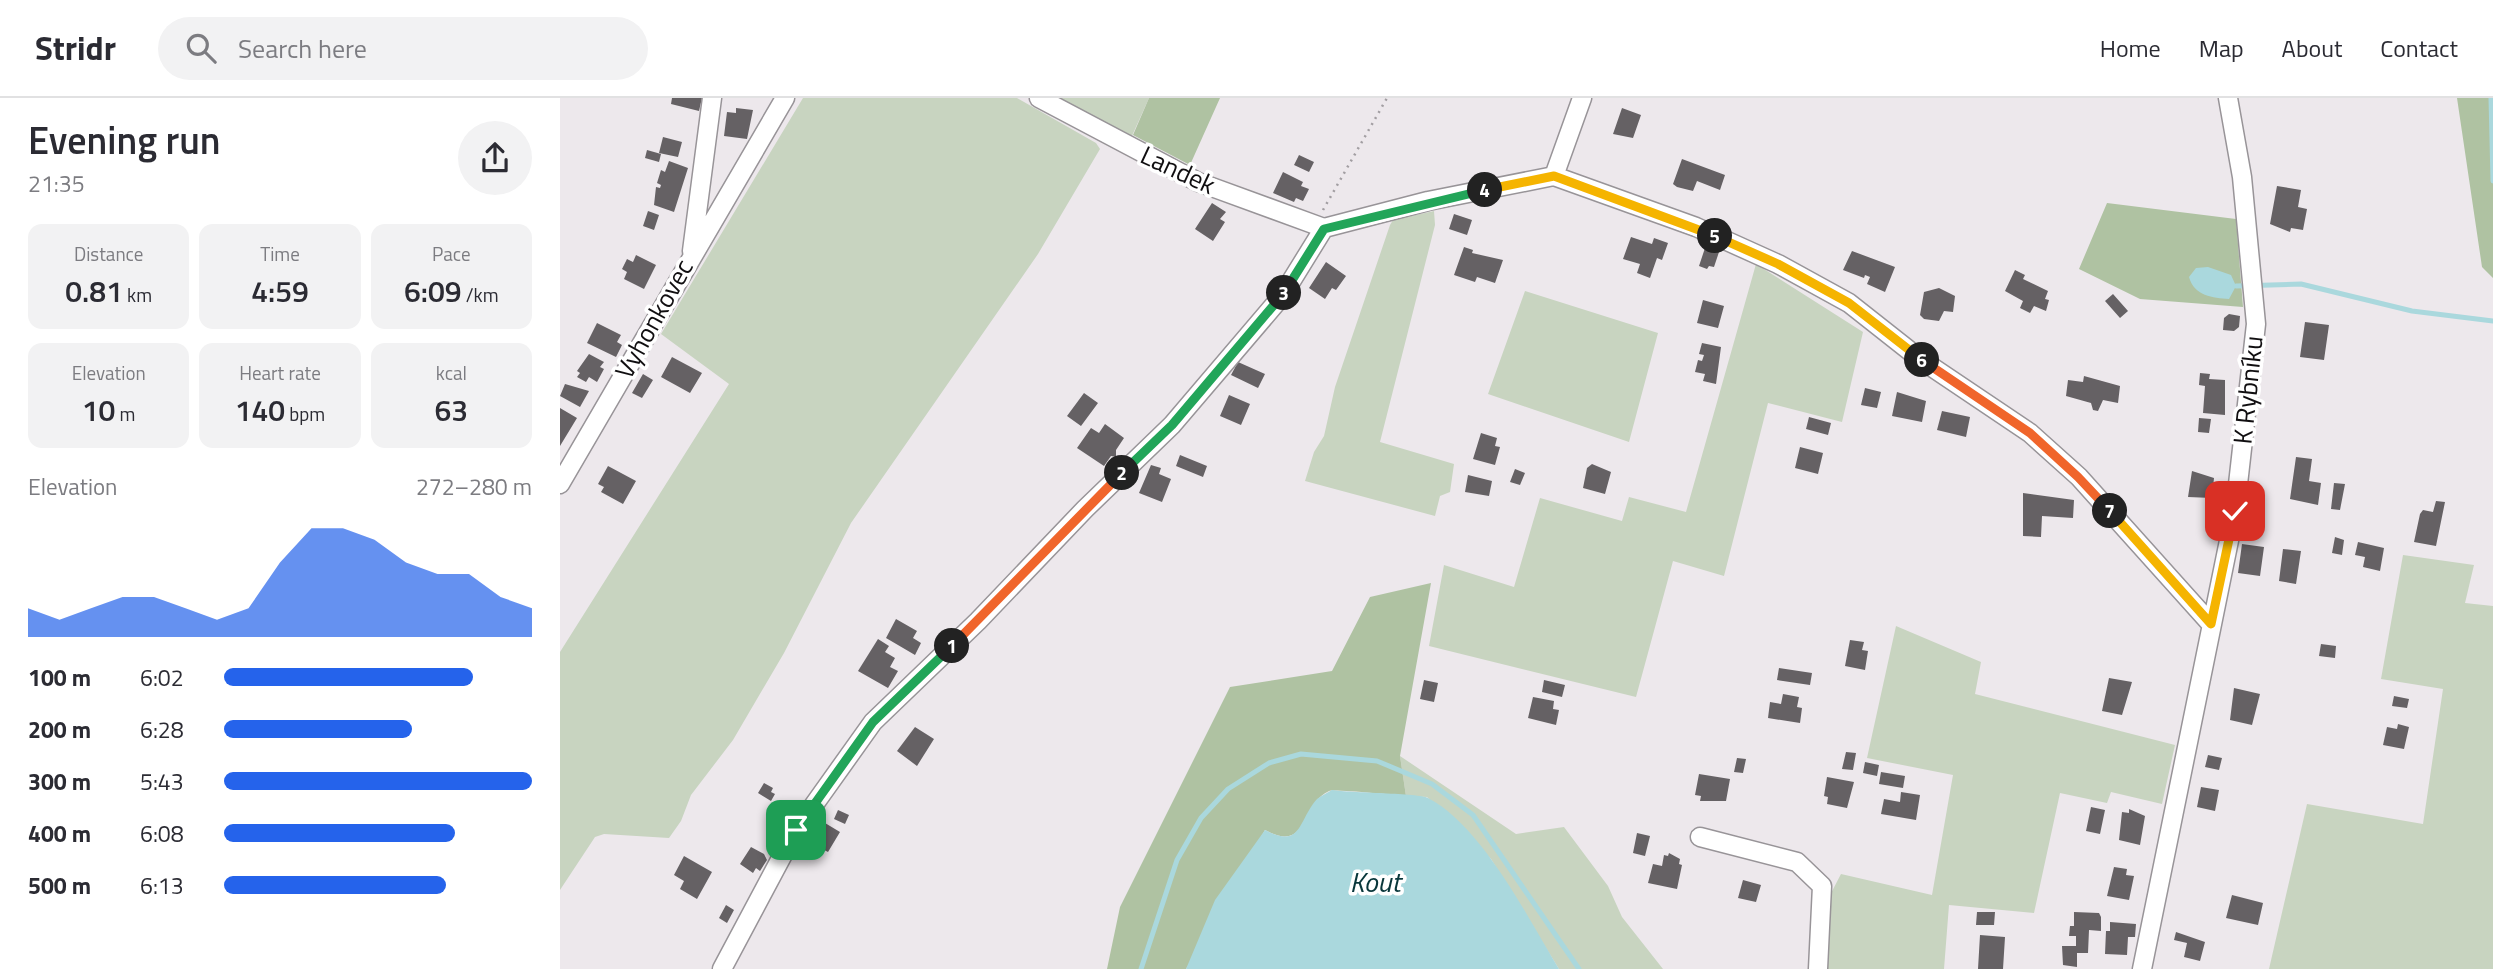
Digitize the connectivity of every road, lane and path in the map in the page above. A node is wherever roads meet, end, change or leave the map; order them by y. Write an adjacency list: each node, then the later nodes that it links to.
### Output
1 (712, 98): 9 (street, Vyhonkovec)
2 (785, 98): 9 (street)
3 (1039, 98): 8 (street, Landek)
4 (1387, 98): 8 (path)
5 (1582, 98): 7 (street)
6 (2228, 98): 11 (street, K Rybníku)
7 (1554, 176): 8 (street); 11 (street)
8 (1319, 227): 13 (street)
9 (691, 261): 10 (street, Vyhonkovec)
10 (560, 484)
11 (2211, 624): 15 (street, K Rybníku)
12 (1700, 837): 14 (street)
13 (722, 969)
14 (1818, 969)
15 (2143, 969)

